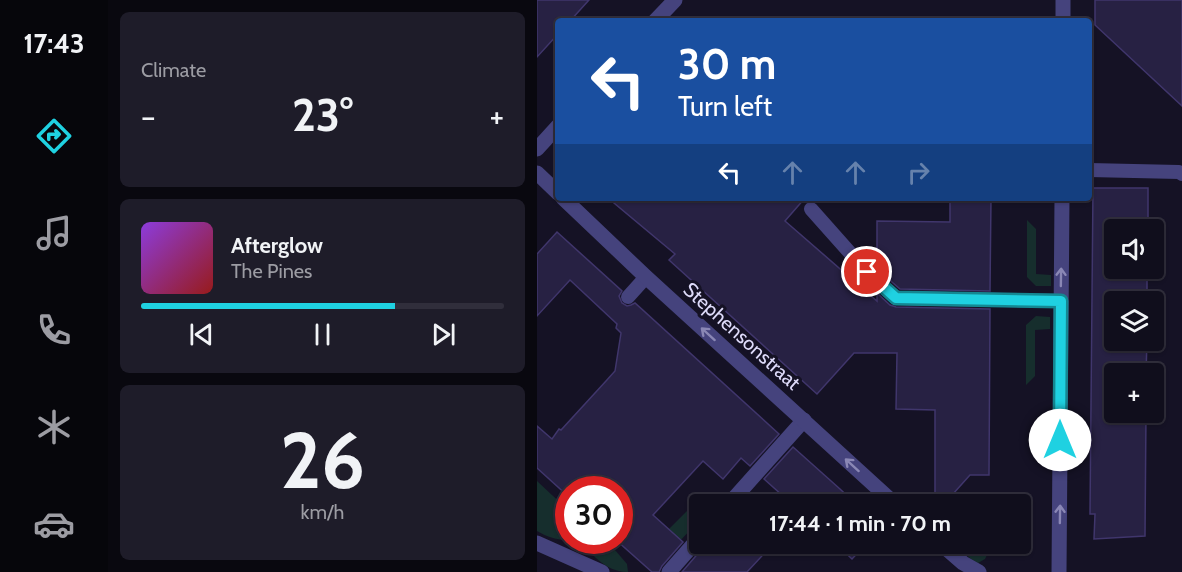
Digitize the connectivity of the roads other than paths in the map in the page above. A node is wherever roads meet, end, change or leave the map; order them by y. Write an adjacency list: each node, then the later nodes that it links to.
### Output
1 (675, 0): 3 (street)
2 (1063, 0): 4 (street)
3 (658, 18)
4 (1063, 18)
5 (555, 129): 6 (street)
6 (537, 149)
7 (1092, 170): 9 (lane)
8 (537, 173): 10 (street)
9 (1182, 174)
10 (555, 190)
11 (566, 201): 14 (street, Stephensonstraat)
12 (1062, 201): 16 (street, one-way to 12)
13 (811, 209): 16 (lane)
14 (646, 277): 15 (lane); 17 (street, Stephensonstraat, one-way to 14)
15 (628, 297)
16 (1061, 301): 26 (street, one-way to 16)
17 (804, 420): 18 (street); 19 (street, Stephensonstraat, one-way to 17)
18 (738, 494)
19 (884, 494)
20 (537, 543): 23 (street)
21 (689, 549): 24 (street)
22 (953, 554): 25 (street)
23 (602, 572)
24 (669, 572)
25 (979, 572)
26 (1059, 572)

